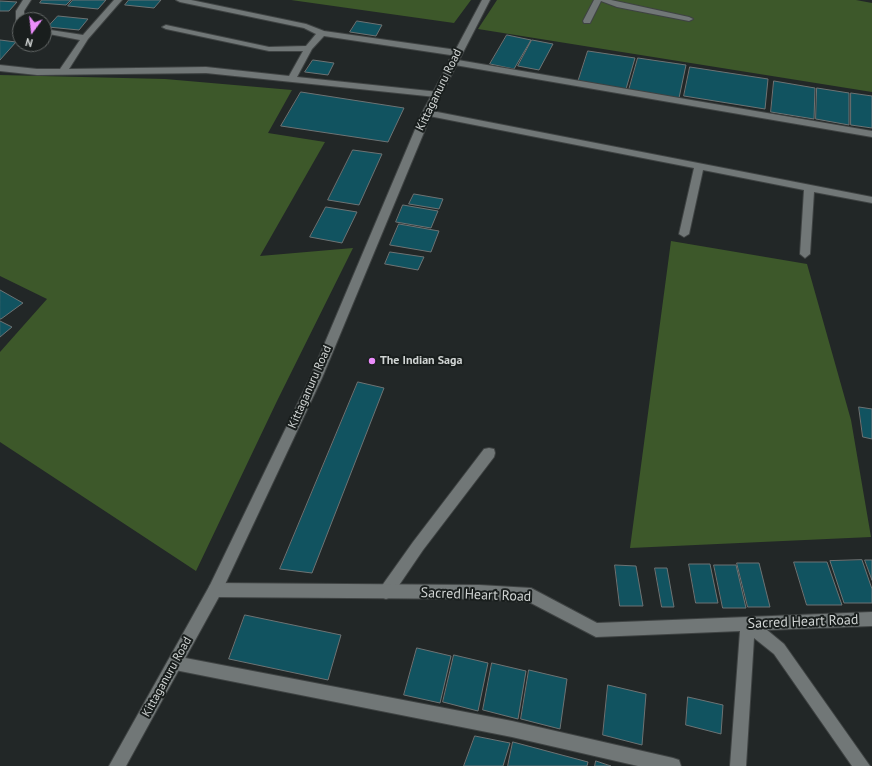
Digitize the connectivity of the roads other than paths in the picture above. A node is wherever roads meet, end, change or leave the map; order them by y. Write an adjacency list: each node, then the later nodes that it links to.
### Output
1 (27, 0): 7 (street)
2 (118, 0): 13 (street)
3 (180, 0): 12 (street)
4 (486, 0): 15 (street, Kittaganuru Road)
5 (598, 0): 9 (street)
6 (604, 0): 8 (street)
7 (20, 12)
8 (689, 19)
9 (587, 21)
10 (166, 28): 14 (street)
11 (52, 33): 13 (street)
12 (322, 33): 14 (street); 15 (street)
13 (85, 38): 17 (street)
14 (307, 48): 18 (street)
15 (455, 58): 19 (street, Kittaganuru Road); 21 (street)
16 (0, 68): 17 (street)
17 (63, 71): 18 (street)
18 (291, 80): 19 (street)
19 (436, 94): 20 (street, Kittaganuru Road)
20 (427, 112): 22 (street); 28 (street, Kittaganuru Road)
21 (872, 134)
22 (699, 166): 23 (street); 25 (street)
23 (809, 188): 24 (street); 26 (street)
24 (872, 200)
25 (684, 234)
26 (805, 254)
27 (490, 453): 29 (street)
28 (215, 590): 29 (street, Sacred Heart Road); 32 (street, Kittaganuru Road)
29 (386, 592): 31 (street, Sacred Heart Road)
30 (872, 619): 31 (street, Sacred Heart Road)
31 (748, 624): 35 (street); 36 (street)
32 (175, 663): 33 (street, Kittaganuru Road); 34 (street)
33 (117, 766)
34 (673, 766)
35 (738, 766)
36 (862, 766)

